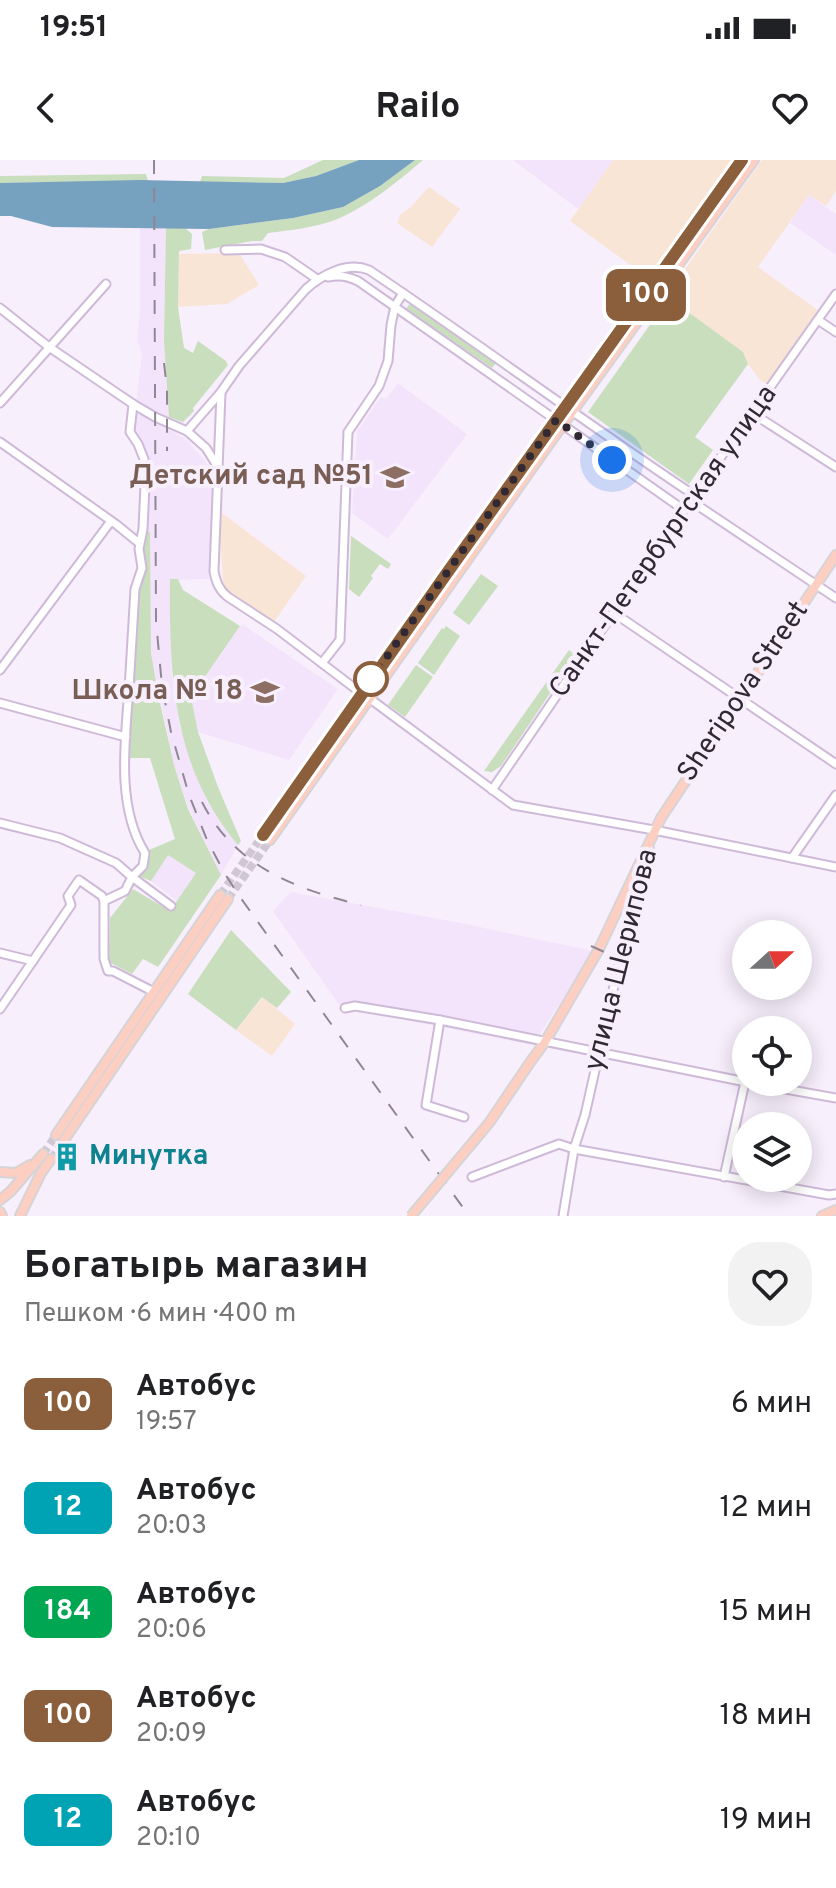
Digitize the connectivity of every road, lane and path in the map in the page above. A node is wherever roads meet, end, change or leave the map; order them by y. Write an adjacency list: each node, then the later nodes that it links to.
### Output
1 (742, 160): 20 (main road)
2 (754, 160): 20 (main road)
3 (225, 250): 5 (street)
4 (369, 270): 5 (street); 6 (street); 8 (street)
5 (317, 279): 6 (street); 17 (street)
6 (358, 281): 10 (street)
7 (106, 284): 14 (street)
8 (403, 293): 10 (street); 15 (street)
9 (836, 294): 12 (street, Санкт-Петербургская улица)
10 (395, 306): 16 (street); 37 (street)
11 (0, 308): 14 (street)
12 (818, 320): 13 (street); 21 (street, Санкт-Петербургская улица)
13 (836, 332)
14 (49, 347): 18 (street); 19 (street)
15 (502, 362): 16 (street); 20 (street)
16 (491, 376): 22 (street)
17 (221, 392): 23 (street); 27 (street)
18 (0, 403)
19 (133, 404): 23 (street); 32 (street)
20 (569, 409): 22 (main road); 25 (street)
21 (752, 413): 28 (street); 29 (street, Санкт-Петербургская улица)
22 (560, 422): 26 (street); 39 (main road)
23 (187, 431): 27 (street)
24 (0, 442): 31 (street)
25 (621, 446): 26 (street); 29 (street)
26 (612, 460): 30 (street)
27 (217, 466): 37 (street)
28 (836, 467)
29 (692, 498): 30 (street, Санкт-Петербургская улица); 34 (street)
30 (684, 510): 36 (street, Санкт-Петербургская улица)
31 (111, 521): 32 (street); 38 (street)
32 (139, 543): 42 (street)
33 (836, 555): 34 (main road, Sheripova Street)
34 (817, 585): 35 (street); 40 (main road, Sheripova Street)
35 (836, 598)
36 (614, 613): 40 (street); 44 (street, Санкт-Петербургская улица)
37 (322, 663): 39 (street)
38 (0, 670)
39 (365, 696): 44 (street); 48 (main road)
40 (740, 698): 43 (street); 47 (main road, Sheripova Street)
41 (0, 703): 42 (street)
42 (126, 737): 51 (street)
43 (836, 764)
44 (492, 790): 47 (street)
45 (836, 795): 49 (street)
46 (0, 823): 51 (street)
47 (654, 830): 49 (street); 60 (main road, улица Шерипова); 61 (street, улица Шерипова)
48 (266, 838)
49 (792, 858): 50 (street)
50 (836, 867)
51 (132, 877): 52 (street); 53 (street)
52 (104, 901): 55 (street); 56 (street)
53 (171, 906)
54 (0, 953): 55 (street)
55 (33, 961): 58 (street)
56 (154, 992): 56 (main road)
57 (345, 1008): 59 (street)
58 (0, 1009)
59 (440, 1020): 60 (street); 66 (street)
60 (545, 1042): 61 (street); 78 (main road, улица Шерипова, bridge)
61 (599, 1054): 62 (street); 67 (street, улица Шерипова)
62 (732, 1079)
63 (812, 1094): 65 (street)
64 (743, 1096): 72 (street)
65 (836, 1098)
66 (464, 1117)
67 (574, 1149): 71 (street); 72 (street); 79 (street, улица Шерипова)
68 (47, 1157): 69 (main road); 70 (main road); 74 (main road)
69 (0, 1172)
70 (41, 1173): 76 (main road); 77 (main road)
71 (472, 1177)
72 (724, 1177): 73 (street)
73 (836, 1194)
74 (0, 1200)
75 (836, 1210): 80 (main road)
76 (20, 1216)
77 (26, 1216)
78 (411, 1216)
79 (563, 1216)
80 (822, 1216)

